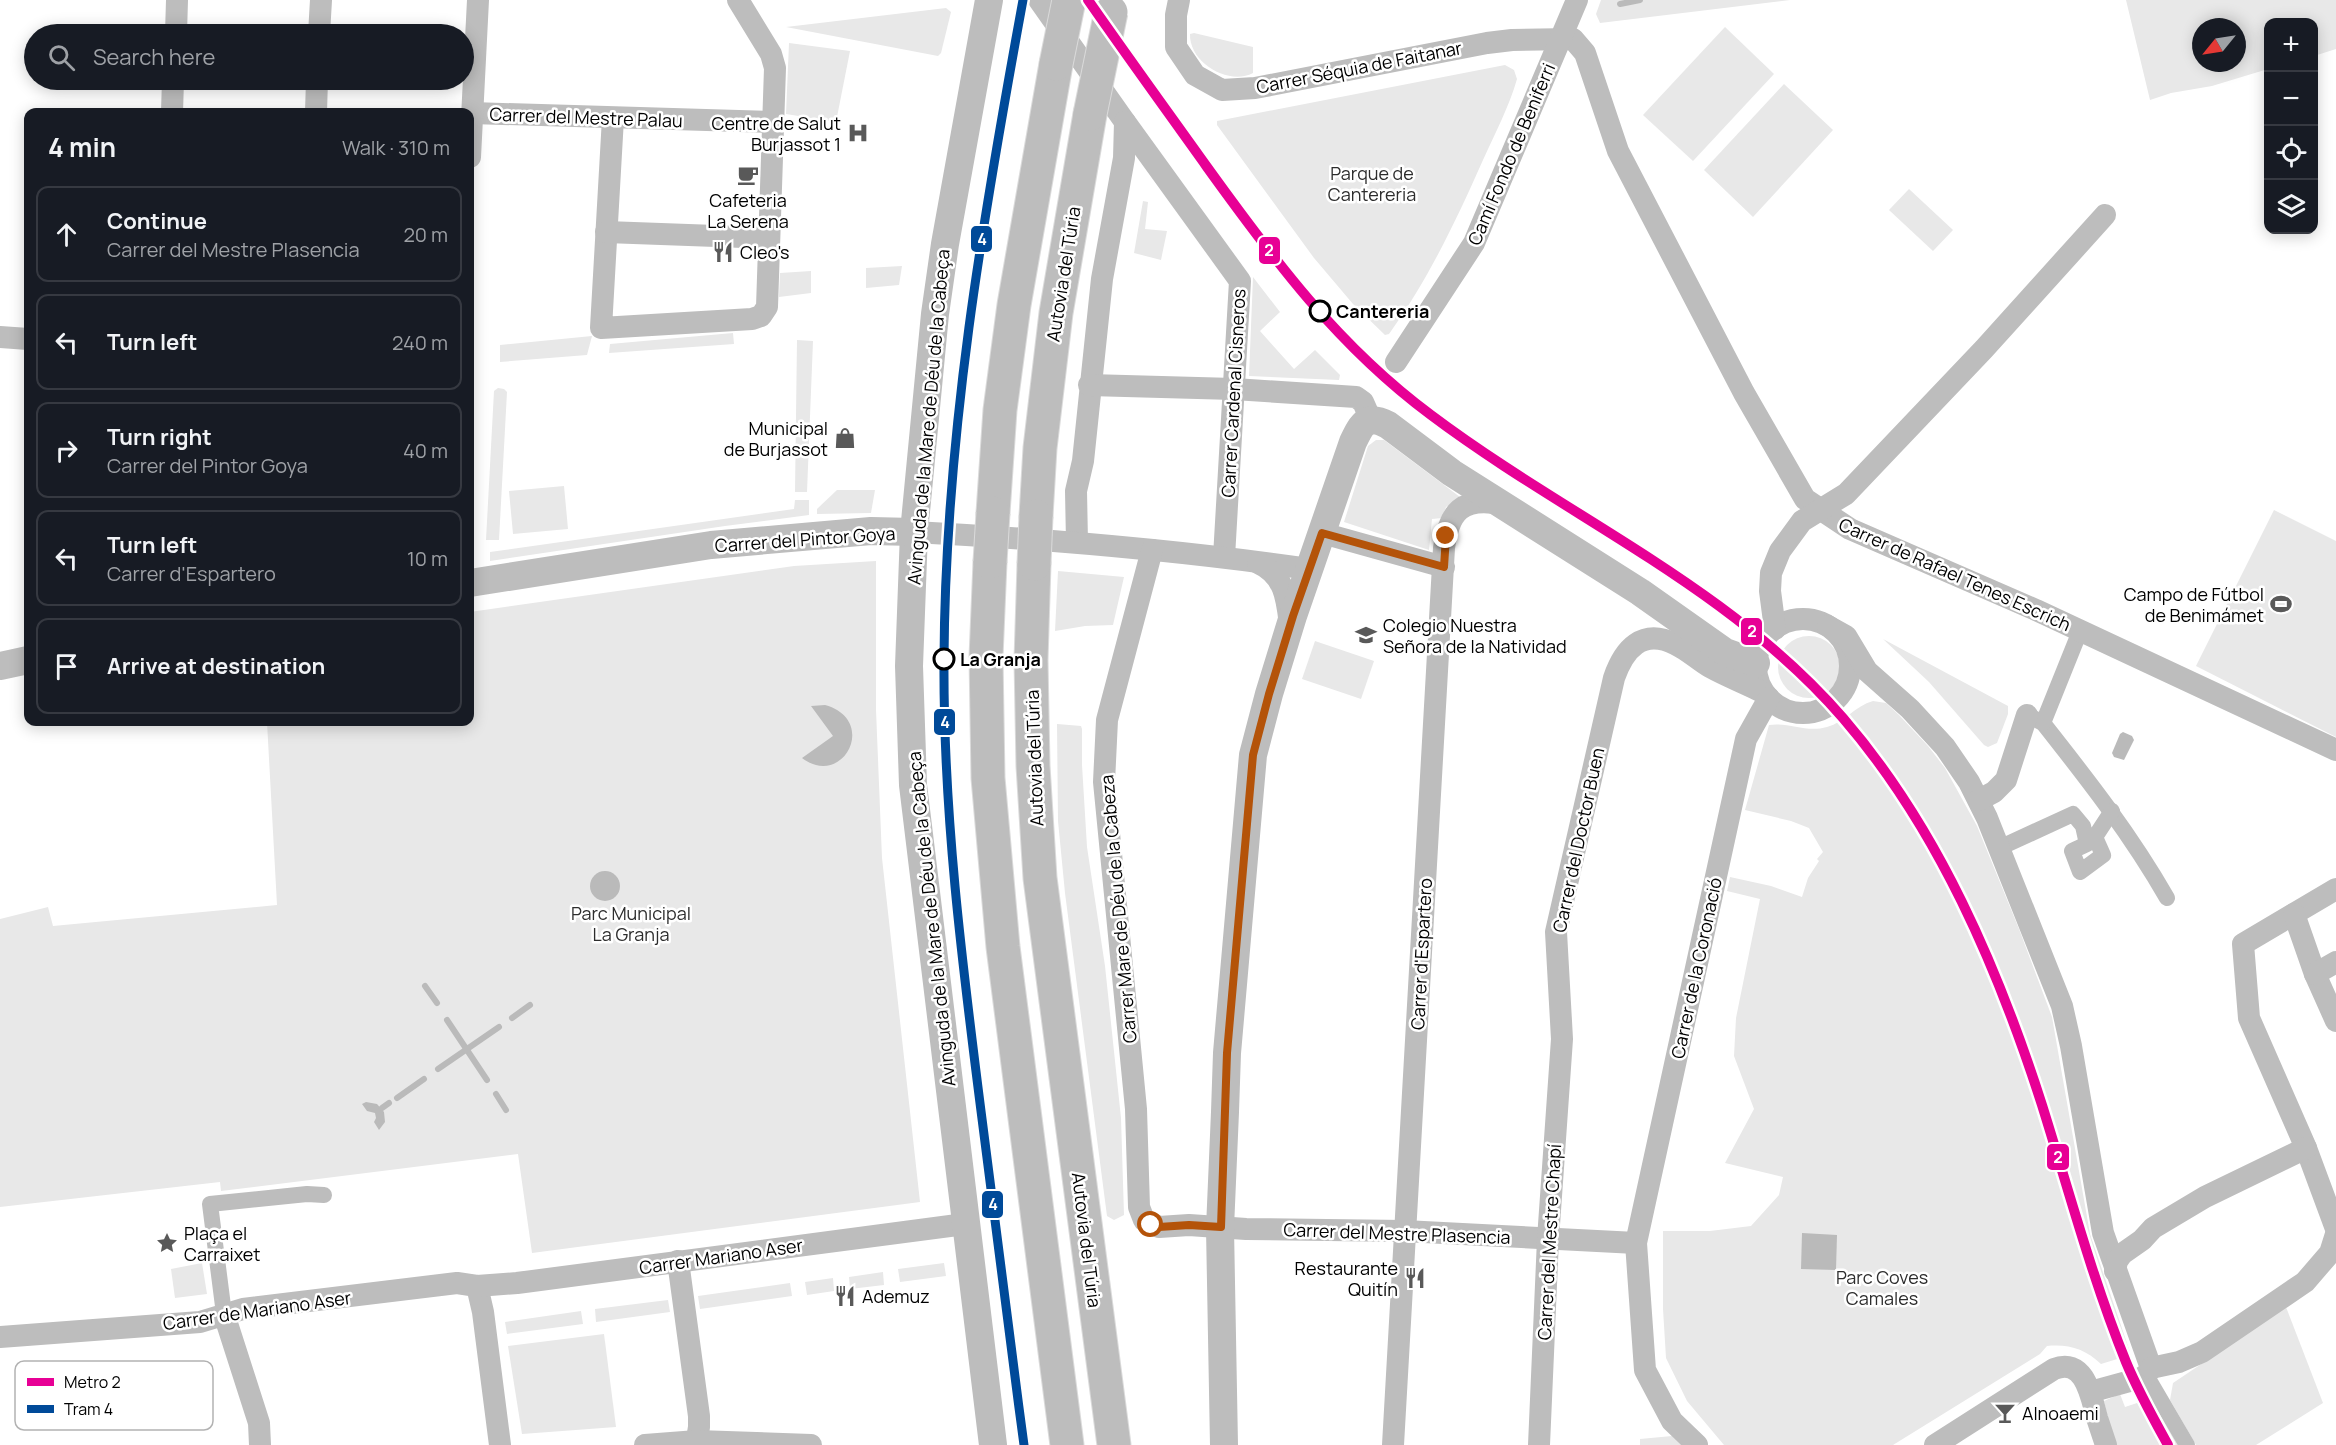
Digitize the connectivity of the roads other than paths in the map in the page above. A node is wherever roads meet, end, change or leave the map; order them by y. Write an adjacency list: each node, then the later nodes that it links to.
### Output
1 (177, 0): 11 (street)
2 (321, 0): 12 (street)
3 (478, 0): 14 (street)
4 (738, 0): 23 (street)
5 (1039, 0): 24 (street)
6 (1068, 0): 90 (highway, bridge)
7 (1179, 0): 13 (street, Carrer Séquia de Faitanar)
8 (1577, 0): 13 (street, Camí Fondo de Beniferri)
9 (1113, 6): 91 (highway, Autovia del Túria, bridge)
10 (986, 7): 36 (street, Avinguda de la Mare de Déu de la Cabeça)
11 (176, 24)
12 (320, 24)
13 (1560, 38): 30 (street, Camí Fondo de Beniferri); 35 (street)
14 (474, 75)
15 (173, 90): 18 (street)
16 (317, 90): 19 (street)
17 (473, 90): 20 (street)
18 (172, 108)
19 (316, 108)
20 (472, 108)
21 (474, 113): 22 (street, Carrer del Mestre Palau)
22 (613, 118): 23 (street, Carrer del Mestre Palau); 26 (street)
23 (773, 122): 27 (street)
24 (1125, 122): 31 (street); 32 (street, Carrer Cardenal Cisneros)
25 (2106, 214): 35 (street, Carrer de Rafael Tenes Escrich)
26 (606, 232): 27 (street); 27 (street)
27 (768, 238)
28 (0, 337): 29 (street)
29 (24, 339)
30 (1396, 362)
31 (1089, 385): 32 (street); 38 (street)
32 (1234, 389): 33 (street); 40 (street, Carrer Cardenal Cisneros)
33 (1371, 420): 34 (street); 37 (street)
34 (1501, 504): 42 (street, Carrer d'Espartero); 52 (street)
35 (1819, 511): 45 (street); 50 (street, Carrer de Rafael Tenes Escrich)
36 (914, 532): 38 (street, Carrer del Pintor Goya); 44 (street, Carrer del Pintor Goya); 69 (street, Avinguda de la Mare de Déu de la Cabeça)
37 (1322, 533): 42 (street); 43 (street)
38 (1077, 542): 39 (street, Carrer del Pintor Goya)
39 (1152, 550): 40 (street, Carrer del Pintor Goya); 70 (street, Carrer Mare de Déu de la Cabeza)
40 (1224, 557): 41 (street, Carrer del Pintor Goya)
41 (1251, 560): 43 (street, Carrer del Pintor Goya); 47 (street, Carrer del Pintor Goya)
42 (1444, 567): 72 (street, Carrer d'Espartero)
43 (1309, 569): 47 (street)
44 (474, 582)
45 (1770, 591): 46 (street); 49 (street)
46 (1797, 619): 48 (street); 49 (street)
47 (1290, 626): 71 (street)
48 (1828, 626): 54 (street); 57 (street)
49 (1775, 629): 52 (street)
50 (2080, 631): 55 (street); 56 (street, Carrer de Rafael Tenes Escrich)
51 (24, 661): 53 (street)
52 (1756, 663): 54 (street)
53 (0, 666)
54 (1767, 695): 66 (street, Carrer del Doctor Buen); 75 (street, Carrer de la Coronació)
55 (2035, 719): 57 (street); 58 (street)
56 (2336, 750)
57 (1979, 800): 59 (street)
58 (2112, 812): 59 (street); 61 (street)
59 (2000, 848): 77 (street)
60 (2336, 890): 62 (street)
61 (2167, 898)
62 (2294, 914): 64 (street); 67 (street)
63 (2336, 962): 64 (street)
64 (2314, 974): 65 (street)
65 (2336, 1021)
66 (1562, 1039): 74 (street, Carrer del Mestre Chapí)
67 (2306, 1148): 73 (street); 77 (street)
68 (324, 1195): 79 (street)
69 (965, 1224): 76 (street, Carrer Mariano Aser); 89 (street, Avinguda de la Mare de Déu de la Cabeça)
70 (1159, 1227): 71 (street, Carrer del Mestre Plasencia)
71 (1221, 1227): 72 (street, Carrer del Mestre Plasencia); 84 (street)
72 (1404, 1231): 74 (street, Carrer del Mestre Plasencia); 92 (street, Carrer d'Espartero)
73 (2336, 1231): 81 (street)
74 (1548, 1239): 75 (street, Carrer del Mestre Plasencia); 93 (street, Carrer del Mestre Chapí)
75 (1636, 1243): 94 (street, Carrer de la Coronació)
76 (678, 1261): 78 (street, Carrer Mariano Aser); 83 (street)
77 (2115, 1271): 81 (street)
78 (477, 1286): 79 (street, Carrer de Mariano Aser); 86 (street)
79 (224, 1314): 80 (street, Carrer de Mariano Aser); 85 (street)
80 (0, 1337)
81 (2148, 1371): 82 (street); 97 (street)
82 (2090, 1392): 95 (street); 96 (street)
83 (696, 1443): 87 (street); 88 (street)
84 (1225, 1444)
85 (260, 1445)
86 (500, 1445)
87 (645, 1445)
88 (811, 1445)
89 (993, 1445)
90 (1067, 1445)
91 (1114, 1445)
92 (1392, 1445)
93 (1539, 1445)
94 (1697, 1445)
95 (1935, 1445)
96 (2106, 1445)
97 (2187, 1445)

